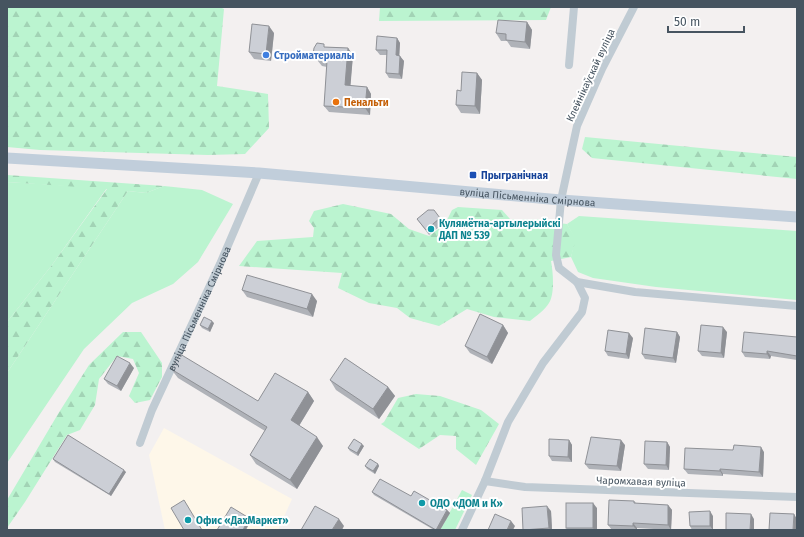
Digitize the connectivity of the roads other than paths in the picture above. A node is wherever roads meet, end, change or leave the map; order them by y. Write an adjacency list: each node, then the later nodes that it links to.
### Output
1 (574, 7): 3 (street)
2 (634, 7): 6 (street, Клейнікаўскай вуліца)
3 (569, 65)
4 (7, 158): 5 (main road, вуліца Пісьменніка Смірнова)
5 (259, 173): 6 (main road, вуліца Пісьменніка Смірнова); 10 (street, вуліца Пісьменніка Смірнова)
6 (561, 200): 7 (main road, вуліца Пісьменніка Смірнова); 8 (street, Клейнікаўскай вуліца)
7 (797, 218)
8 (578, 282): 9 (street); 11 (street)
9 (797, 306)
10 (140, 443)
11 (485, 481): 12 (street, Чаромхавая вуліца); 13 (street)
12 (797, 497)
13 (462, 530)

